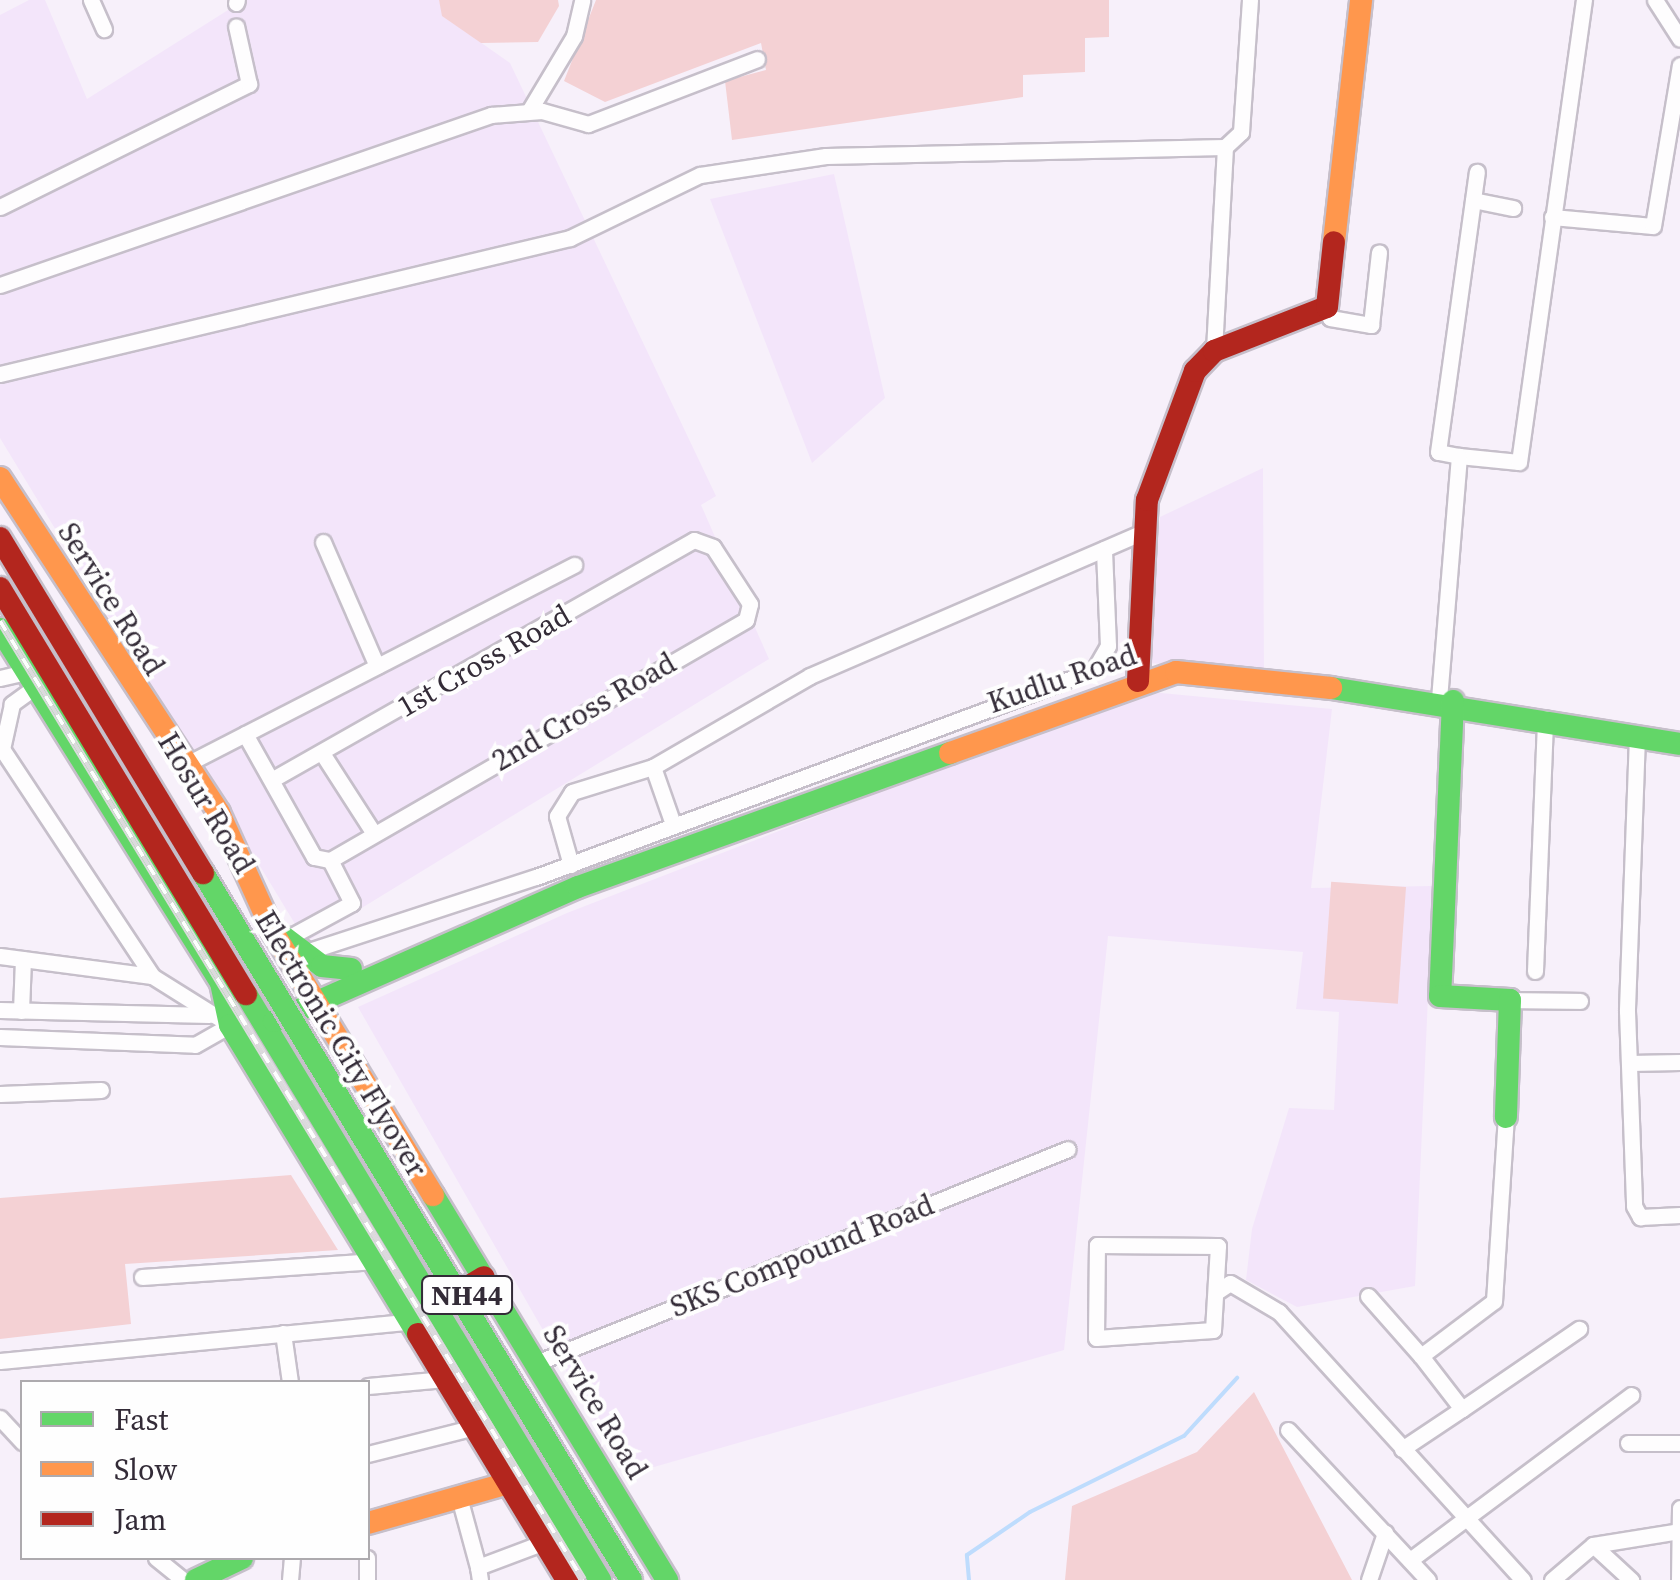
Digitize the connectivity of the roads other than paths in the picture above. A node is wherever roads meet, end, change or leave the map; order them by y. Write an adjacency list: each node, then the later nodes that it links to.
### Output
1 (91, 0): 8 (street)
2 (582, 0): 12 (street)
3 (1250, 0): 13 (street)
4 (1361, 0): 21 (main road)
5 (1584, 0): 18 (street)
6 (1655, 0): 9 (street)
7 (236, 26): 16 (street)
8 (104, 29)
9 (1680, 39)
10 (757, 59): 12 (street)
11 (1680, 65): 18 (street)
12 (529, 111): 20 (street)
13 (1225, 147): 22 (street); 23 (street)
14 (1477, 172): 15 (street)
15 (1473, 200): 17 (street); 24 (street)
16 (0, 207)
17 (1513, 208)
18 (1552, 217): 24 (street)
19 (1379, 252): 21 (street)
20 (0, 285)
21 (1327, 307): 22 (main road)
22 (1214, 351): 27 (main road)
23 (0, 374)
24 (1459, 456): 40 (street)
25 (0, 478): 47 (main road, Service Road)
26 (0, 520): 63 (main road, Hosur Road / NH44)
27 (1146, 531): 31 (street); 39 (main road)
28 (0, 538): 120 (main road, Electronic City Flyover, bridge)
29 (694, 540): 46 (street, 1st Cross Road); 51 (street, 2nd Cross Road)
30 (323, 542): 36 (street)
31 (1104, 549): 48 (street); 50 (street)
32 (574, 565): 36 (street)
33 (0, 568): 119 (main road, Electronic City Flyover)
34 (0, 588): 35 (main road, NH44)
35 (10, 632): 38 (main road); 68 (main road, NH44)
36 (378, 666): 42 (street)
37 (0, 678): 38 (street)
38 (30, 679): 44 (street); 69 (main road)
39 (1138, 681): 40 (main road, Kudlu Road); 55 (main road, Kudlu Road)
40 (1446, 700): 41 (main road, Kudlu Road); 64 (main road)
41 (1546, 718): 43 (main road, Kudlu Road); 61 (street)
42 (246, 734): 47 (street); 49 (street)
43 (1637, 736): 45 (main road, Kudlu Road); 72 (street)
44 (1, 744): 62 (street)
45 (1680, 744)
46 (322, 753): 49 (street, 1st Cross Road); 51 (street)
47 (183, 766): 56 (main road, Service Road)
48 (653, 767): 50 (street); 53 (street)
49 (273, 779): 52 (street)
50 (674, 824): 53 (street)
51 (373, 832): 52 (street, 2nd Cross Road)
52 (330, 860): 57 (street)
53 (571, 865): 54 (street)
54 (549, 873): 55 (street); 57 (street)
55 (552, 898): 60 (main road, Kudlu Road); 63 (main road, Kudlu Road)
56 (264, 906): 57 (main road); 63 (main road)
57 (293, 946): 60 (main road)
58 (0, 956): 59 (street)
59 (22, 960): 62 (street); 67 (street)
60 (351, 969): 63 (main road, Kudlu Road)
61 (1535, 971)
62 (152, 976): 69 (street)
63 (302, 998): 68 (main road); 80 (main road, Hosur Road / NH44)
64 (1510, 1000): 65 (street); 75 (main road)
65 (1580, 1001)
66 (0, 1010): 67 (street)
67 (21, 1011): 69 (street)
68 (263, 1019): 118 (main road, NH44)
69 (220, 1020): 70 (street); 78 (main road)
70 (0, 1037)
71 (1680, 1062): 72 (street)
72 (1630, 1063): 77 (street)
73 (102, 1090): 74 (street)
74 (0, 1094)
75 (1506, 1117): 86 (street)
76 (1068, 1148): 88 (street, SKS Compound Road)
77 (1680, 1215)
78 (375, 1261): 79 (street); 83 (main road)
79 (142, 1277)
80 (474, 1283): 88 (main road, Service Road); 121 (main road, Hosur Road / NH44)
81 (1218, 1291): 81 (street); 100 (street)
82 (1368, 1296): 86 (street)
83 (413, 1321): 85 (street); 89 (main road)
84 (1579, 1329): 93 (street)
85 (283, 1333): 87 (street); 90 (street)
86 (1421, 1356): 93 (street)
87 (0, 1360)
88 (536, 1362): 122 (main road, Service Road)
89 (445, 1379): 91 (street); 95 (main road)
90 (290, 1380)
91 (370, 1386)
92 (1631, 1396): 105 (street)
93 (1462, 1409): 100 (street)
94 (0, 1418): 97 (street)
95 (474, 1427): 101 (street); 102 (main road)
96 (1288, 1430): 108 (street)
97 (20, 1440)
98 (1628, 1443): 99 (street)
99 (1680, 1443)
100 (1402, 1449): 105 (street)
101 (370, 1453)
102 (508, 1483): 103 (main road); 109 (main road)
103 (459, 1497): 106 (main road); 114 (street)
104 (1680, 1508): 107 (street)
105 (1469, 1519): 113 (street); 125 (street)
106 (370, 1522)
107 (1679, 1530): 110 (street); 128 (street)
108 (1386, 1533): 113 (street); 123 (street)
109 (544, 1542): 114 (street); 117 (main road)
110 (1593, 1545): 126 (street); 127 (street)
111 (158, 1560): 115 (street)
112 (234, 1560): 116 (main road)
113 (1410, 1560): 124 (street)
114 (480, 1573)
115 (183, 1580)
116 (196, 1580)
117 (566, 1580)
118 (600, 1580)
119 (612, 1580)
120 (631, 1580)
121 (640, 1580)
122 (667, 1580)
123 (1369, 1580)
124 (1428, 1580)
125 (1523, 1580)
126 (1552, 1580)
127 (1631, 1580)
128 (1678, 1580)

